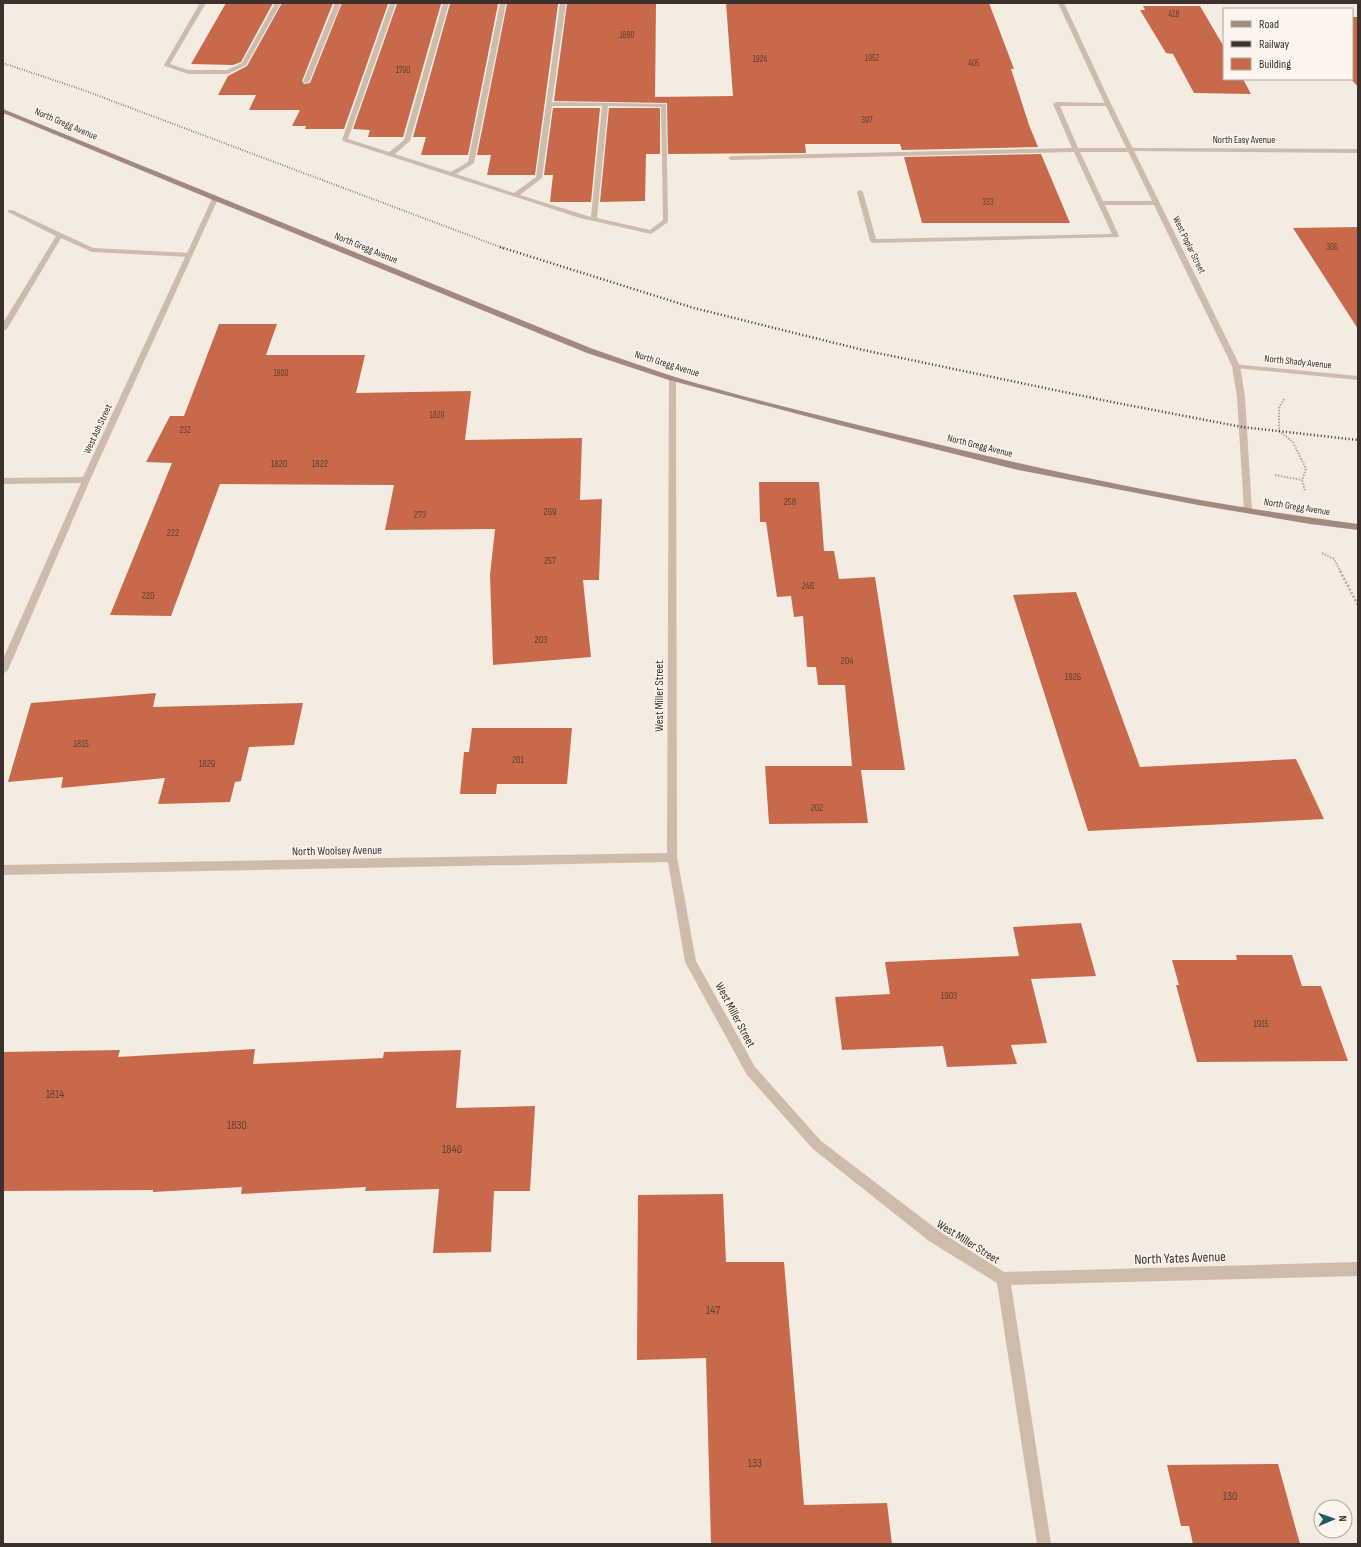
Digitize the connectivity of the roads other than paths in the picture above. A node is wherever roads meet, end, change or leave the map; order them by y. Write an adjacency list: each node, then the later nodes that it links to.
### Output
1 (204, 3): 2 (street)
2 (278, 3)
3 (338, 3): 9 (street)
4 (393, 3): 17 (street)
5 (446, 3): 17 (street)
6 (503, 3): 19 (street)
7 (563, 3): 10 (street)
8 (1061, 3): 12 (street, West Poplar Street)
9 (306, 82)
10 (549, 104): 11 (street); 21 (street)
11 (605, 104): 26 (street); 26 (street)
12 (1108, 104): 14 (street); 15 (street, West Poplar Street)
13 (3, 111): 22 (main road, North Gregg Avenue)
14 (1076, 150): 15 (street, North Easy Avenue); 18 (street, North Easy Avenue); 23 (street)
15 (1131, 150): 16 (street, North Easy Avenue); 24 (street, West Poplar Street)
16 (1358, 151)
17 (391, 154): 19 (street)
18 (731, 158)
19 (452, 174): 21 (street)
20 (860, 192): 23 (street)
21 (515, 195): 26 (street)
22 (215, 199): 28 (street, West Ash Street); 31 (main road, North Gregg Avenue)
23 (1101, 203): 24 (street)
24 (1156, 203): 30 (street, West Poplar Street)
25 (10, 211): 27 (street)
26 (594, 220)
27 (60, 235): 28 (street); 29 (street)
28 (190, 255): 33 (street, West Ash Street)
29 (3, 329)
30 (1236, 366): 32 (street, North Shady Avenue); 35 (street, West Poplar Street)
31 (672, 378): 35 (main road, North Gregg Avenue); 38 (street, West Miller Street)
32 (1358, 378)
33 (86, 480): 34 (street); 37 (street, West Ash Street)
34 (3, 481)
35 (1248, 511): 36 (main road, North Gregg Avenue)
36 (1358, 527)
37 (3, 670)
38 (672, 857): 39 (street, North Woolsey Avenue); 41 (street, West Miller Street)
39 (3, 870)
40 (1358, 1269): 41 (street, North Yates Avenue)
41 (1003, 1279): 42 (street, West Miller Street)
42 (1044, 1544)

